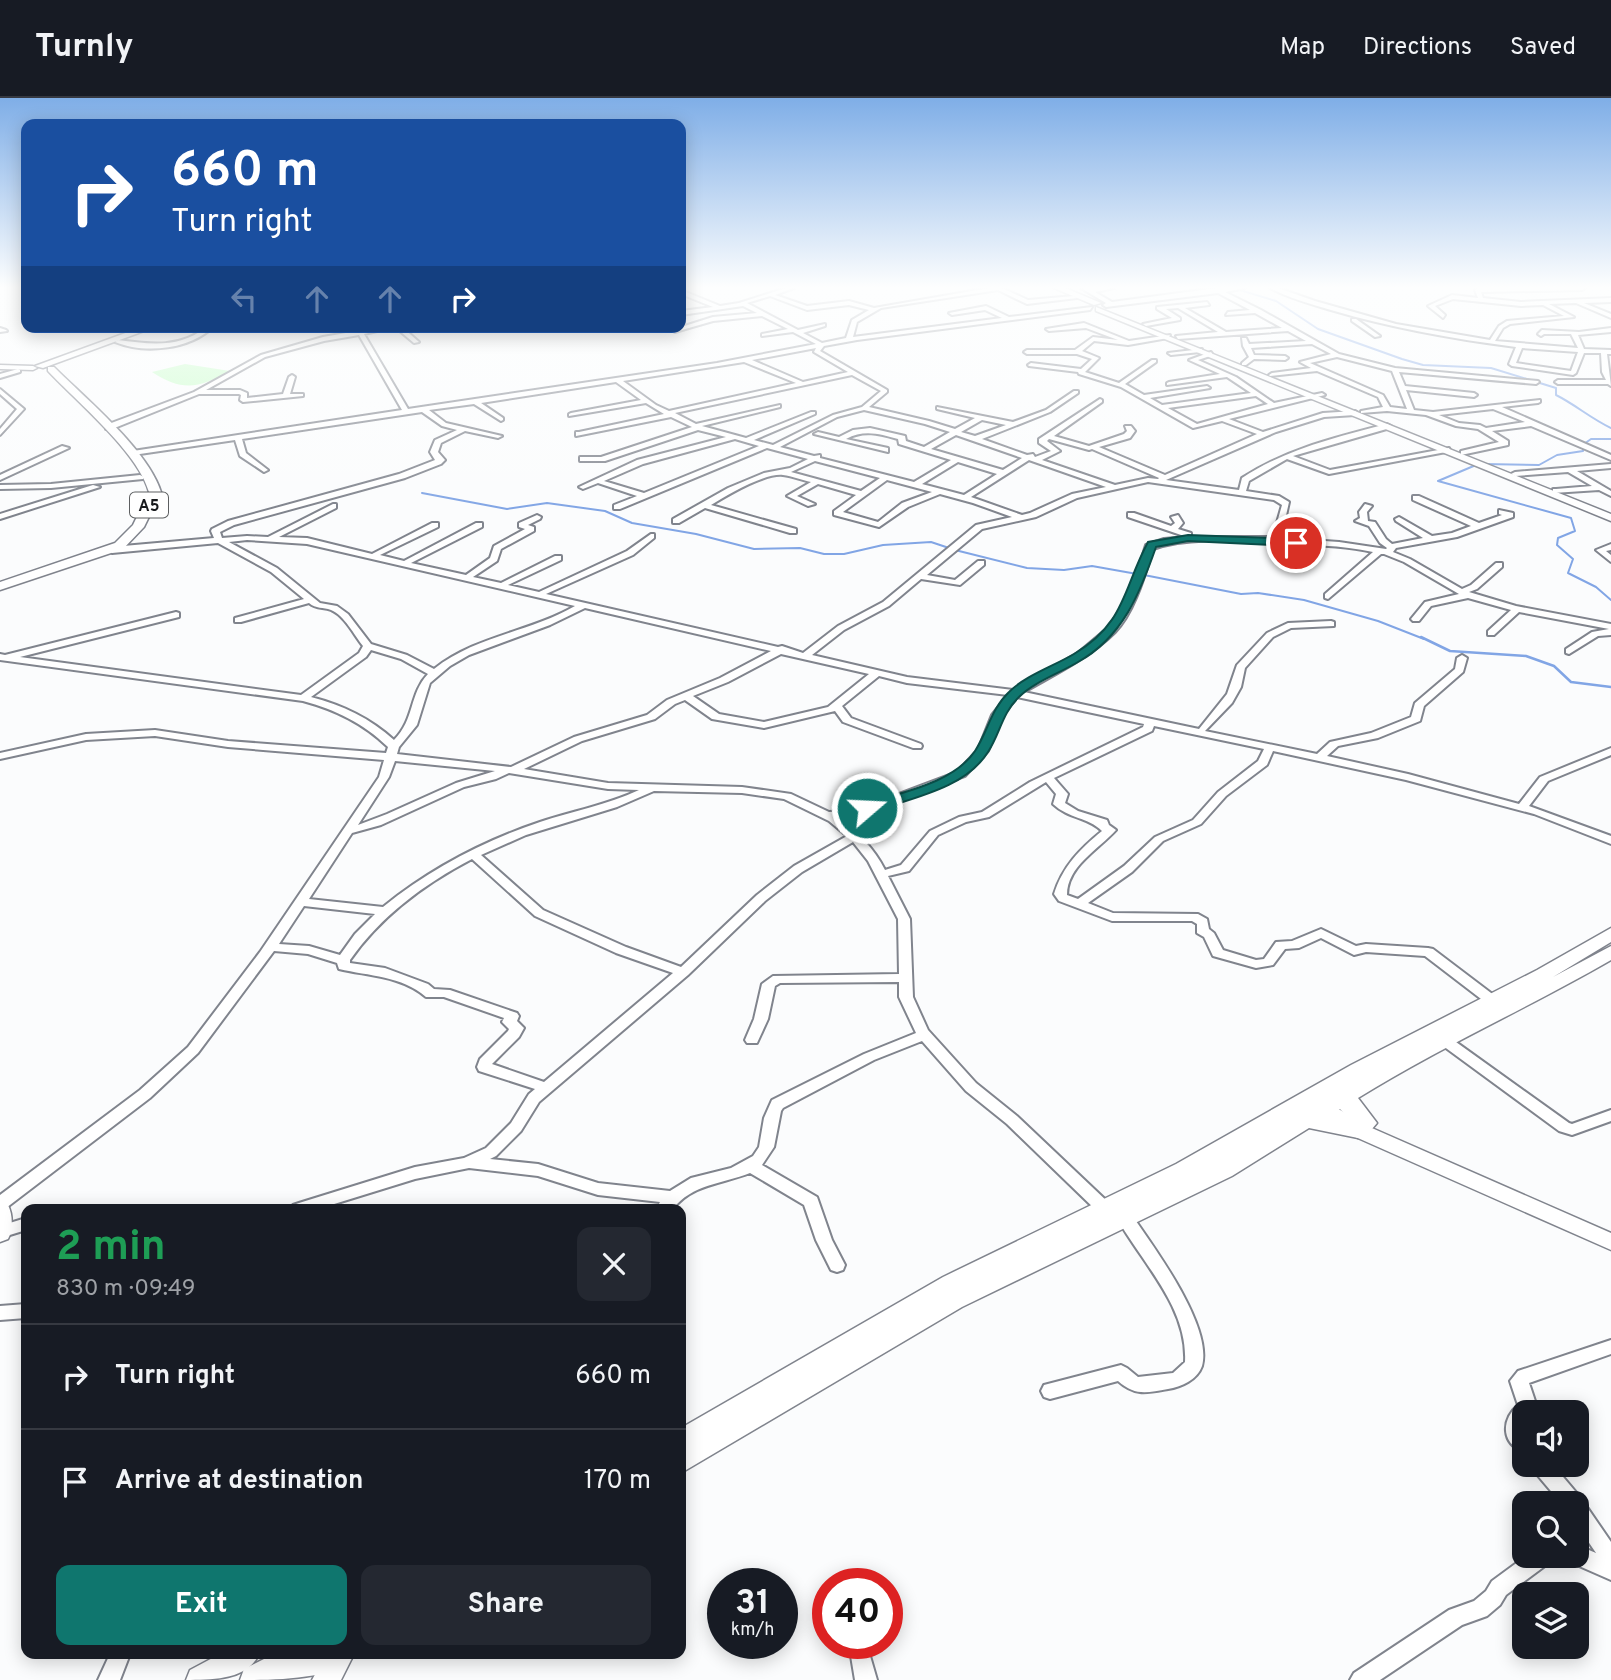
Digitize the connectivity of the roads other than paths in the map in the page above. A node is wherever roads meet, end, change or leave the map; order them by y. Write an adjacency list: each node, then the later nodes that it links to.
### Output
1 (60, 362): 19 (highway)
2 (61, 362): 19 (highway)
3 (249, 362): 40 (street)
4 (377, 362): 61 (street)
5 (734, 362): 30 (street)
6 (750, 362): 35 (street)
7 (834, 362): 25 (street)
8 (1094, 362): 21 (street)
9 (1153, 362): 36 (street)
10 (1196, 362): 26 (street)
11 (1231, 362): 45 (highway)
12 (1249, 362): 27 (highway)
13 (1303, 362): 20 (street)
14 (1363, 362): 22 (street)
15 (1513, 362): 16 (street)
16 (1576, 362)
17 (1031, 365): 21 (street)
18 (0, 368): 19 (main road); 23 (main road)
19 (41, 369): 23 (main road); 72 (highway, A5); 116 (highway, A5)
20 (1316, 369): 27 (street); 59 (street)
21 (1082, 370): 36 (street)
22 (1395, 370): 31 (street); 38 (street)
23 (18, 371): 28 (street)
24 (1608, 372): 33 (street)
25 (852, 373): 35 (street); 56 (street)
26 (1228, 375): 34 (street); 42 (street)
27 (1272, 375): 45 (highway)
28 (0, 376)
29 (292, 377): 46 (street)
30 (617, 380): 48 (street); 49 (street)
31 (1536, 382)
32 (1558, 382): 33 (street)
33 (1610, 383)
34 (1169, 384)
35 (803, 385): 64 (street)
36 (1119, 385): 47 (street)
37 (1207, 388): 47 (street)
38 (1403, 388): 43 (street); 60 (street)
39 (0, 391): 78 (street)
40 (199, 391): 46 (street); 72 (street)
41 (1076, 391): 70 (street)
42 (1256, 394): 52 (street); 55 (street)
43 (1474, 395)
44 (301, 396): 46 (street)
45 (1319, 396): 52 (street); 62 (highway)
46 (286, 397)
47 (1142, 397): 55 (street)
48 (474, 401): 58 (street); 68 (street)
49 (648, 401): 64 (street); 66 (street)
50 (1100, 401): 86 (street)
51 (1538, 401): 53 (street)
52 (1273, 405): 69 (street)
53 (1493, 405): 65 (street); 71 (street)
54 (778, 407): 73 (street)
55 (1159, 407): 69 (street)
56 (864, 408): 79 (street); 91 (street)
57 (939, 408): 67 (street)
58 (423, 409): 61 (street); 76 (street)
59 (1387, 409): 60 (street); 62 (street)
60 (1411, 411): 65 (street)
61 (406, 412): 85 (street)
62 (1359, 412): 74 (highway); 82 (street); 98 (highway)
63 (813, 413): 89 (street)
64 (669, 414): 73 (street); 80 (street)
65 (1429, 414): 77 (street)
66 (571, 415)
67 (982, 417): 70 (street); 79 (street)
68 (501, 419)
69 (1225, 420): 82 (street)
70 (1012, 424): 88 (street)
71 (1529, 424): 77 (street); 103 (street)
72 (109, 426): 97 (highway, A5)
73 (696, 426): 84 (street); 104 (street)
74 (1387, 426): 96 (highway); 101 (street)
75 (1128, 428): 92 (street)
76 (462, 430): 83 (street); 158 (street)
77 (1486, 430): 98 (street)
78 (0, 433)
79 (958, 433): 88 (street); 94 (street)
80 (579, 434)
81 (818, 434): 87 (street)
82 (1263, 434): 118 (street)
83 (498, 436)
84 (735, 436): 89 (street); 120 (street)
85 (238, 437): 97 (street); 110 (street)
86 (1049, 437): 92 (street); 102 (street)
87 (840, 439): 90 (street); 95 (street)
88 (977, 439): 102 (street)
89 (748, 440): 91 (street)
90 (902, 442): 94 (street); 95 (street)
91 (771, 446): 100 (street); 132 (street)
92 (1093, 447): 118 (street)
93 (65, 448): 117 (street)
94 (925, 449): 106 (street)
95 (885, 450): 99 (street)
96 (1446, 450): 101 (street); 107 (highway)
97 (133, 453): 161 (highway, A5)
98 (1464, 453): 107 (highway)
99 (875, 456)
100 (817, 457): 109 (street); 112 (street)
101 (1288, 457): 129 (street)
102 (1033, 458): 113 (street); 125 (street)
103 (1611, 458)
104 (583, 459)
105 (865, 461): 109 (street)
106 (955, 461): 113 (street); 122 (street)
107 (1485, 464): 114 (highway); 142 (highway)
108 (1611, 466): 111 (street)
109 (855, 467): 115 (street)
110 (264, 470)
111 (1570, 470): 114 (street); 126 (street)
112 (780, 472): 121 (street); 136 (street)
113 (1000, 472): 133 (street)
114 (1515, 474): 128 (highway)
115 (887, 476): 122 (street); 130 (street)
116 (140, 477): 119 (street); 171 (highway, A5)
117 (0, 478)
118 (1163, 479): 125 (street); 129 (street)
119 (110, 481): 123 (street); 143 (street)
120 (598, 481): 124 (street); 132 (street)
121 (817, 482): 130 (street); 135 (street)
122 (917, 484): 127 (street)
123 (0, 487)
124 (583, 487)
125 (1114, 487): 146 (street)
126 (1600, 488): 128 (street); 131 (street)
127 (942, 491): 130 (street); 133 (street)
128 (1556, 491): 142 (highway)
129 (1242, 492): 159 (street)
130 (862, 494)
131 (1611, 494)
132 (644, 496): 139 (street)
133 (965, 498): 146 (street)
134 (1416, 498): 151 (street)
135 (811, 504)
136 (704, 505): 148 (street); 153 (street)
137 (333, 506): 154 (street)
138 (1368, 506): 162 (street)
139 (617, 508)
140 (1502, 512): 151 (street)
141 (1131, 515): 152 (street)
142 (1611, 516)
143 (0, 517)
144 (537, 517): 169 (street)
145 (1175, 517): 152 (street)
146 (1022, 518): 170 (street)
147 (1399, 519): 157 (street)
148 (676, 522)
149 (435, 525): 163 (street)
150 (479, 525): 166 (street)
151 (1478, 526): 157 (street)
152 (1172, 529): 156 (street)
153 (793, 531)
154 (274, 536): 158 (street); 163 (street); 178 (street)
155 (651, 536): 174 (street)
156 (1195, 538): 159 (street); 194 (street)
157 (1429, 538): 162 (street)
158 (219, 539): 161 (street); 177 (street)
159 (1276, 541): 162 (street)
160 (1611, 547): 165 (street)
161 (115, 548): 171 (highway, A5)
162 (1386, 550): 175 (street); 176 (street)
163 (376, 554): 166 (street)
164 (558, 558): 172 (street)
165 (1611, 559)
166 (408, 561): 169 (street)
167 (981, 563): 170 (street)
168 (1499, 565): 175 (street)
169 (470, 575): 172 (street)
170 (919, 576): 189 (street)
171 (21, 577): 173 (highway, A5)
172 (505, 583): 174 (street)
173 (0, 584)
174 (543, 592): 189 (street)
175 (1465, 593): 179 (street); 181 (street)
176 (1328, 596)
177 (310, 600): 182 (street); 186 (street)
178 (586, 604): 187 (street); 192 (street)
179 (1520, 608): 184 (street); 185 (street)
180 (176, 615): 191 (street)
181 (1416, 619)
182 (238, 620)
183 (1331, 624): 199 (street)
184 (1611, 630): 188 (street)
185 (1492, 634)
186 (368, 646): 192 (street); 196 (street)
187 (782, 649): 189 (street); 195 (street)
188 (1569, 651)
189 (808, 654): 193 (street); 194 (street)
190 (1462, 657): 204 (street)
191 (2, 658): 196 (street)
192 (434, 673): 202 (street)
193 (877, 673): 194 (street); 197 (street)
194 (1017, 692): 198 (street); 199 (street); 210 (street)
195 (687, 696): 197 (street); 206 (street)
196 (303, 698): 202 (street)
197 (836, 706): 200 (street)
198 (1150, 721): 201 (street); 207 (street)
199 (1203, 729): 204 (street)
200 (917, 746)
201 (1270, 747): 214 (street); 218 (street)
202 (393, 751): 205 (street); 206 (street); 212 (street)
203 (1611, 751): 209 (street)
204 (1322, 755): 209 (street)
205 (0, 756)
206 (509, 770): 208 (street); 212 (street)
207 (1048, 778): 216 (street); 218 (street)
208 (650, 789): 211 (street); 215 (street)
209 (1524, 805): 214 (street)
210 (859, 813): 211 (street); 213 (street)
211 (828, 816): 213 (street)
212 (348, 831): 217 (street)
213 (850, 832): 216 (street); 224 (street)
214 (1611, 838)
215 (474, 855): 219 (street); 224 (street)
216 (882, 874): 225 (street)
217 (301, 902): 219 (street); 221 (street)
218 (1078, 905): 226 (street)
219 (386, 911): 223 (street)
220 (1611, 934): 226 (highway)
221 (271, 947): 223 (street); 237 (street)
222 (1611, 952): 229 (highway)
223 (343, 960): 230 (street)
224 (683, 972): 230 (street)
225 (903, 978): 227 (street); 228 (street)
226 (1490, 999): 231 (highway)
227 (925, 1035): 235 (street); 239 (street)
228 (752, 1040)
229 (1444, 1040): 231 (highway); 232 (street)
230 (546, 1088): 234 (street)
231 (1324, 1102): 233 (highway); 233 (highway); 239 (highway); 241 (highway)
232 (1611, 1115)
233 (1362, 1127): 244 (main road); 245 (main road)
234 (467, 1163): 236 (street); 238 (street)
235 (749, 1165): 236 (street); 246 (street)
236 (667, 1203)
237 (0, 1204)
238 (315, 1204)
239 (1104, 1208): 252 (highway)
240 (0, 1211): 243 (highway)
241 (1125, 1218): 250 (street); 253 (highway)
242 (21, 1226): 243 (street)
243 (0, 1233)
244 (1611, 1233)
245 (1611, 1242)
246 (838, 1265)
247 (21, 1311): 248 (street)
248 (0, 1313)
249 (1611, 1346): 251 (street)
250 (1050, 1391)
251 (1526, 1400)
252 (686, 1439)
253 (686, 1458)
254 (1551, 1477): 255 (street)
255 (1563, 1491)
256 (1589, 1527): 257 (street)
257 (1611, 1559)
258 (1589, 1560): 260 (street)
259 (1526, 1568): 273 (street)
260 (1611, 1570)
261 (118, 1659): 267 (street)
262 (237, 1659): 268 (main road)
263 (295, 1659): 269 (highway)
264 (331, 1659): 270 (highway)
265 (337, 1659): 271 (main road)
266 (862, 1659): 272 (street)
267 (109, 1680)
268 (200, 1680)
269 (255, 1680)
270 (295, 1680)
271 (326, 1680)
272 (866, 1680)
273 (1361, 1680)

